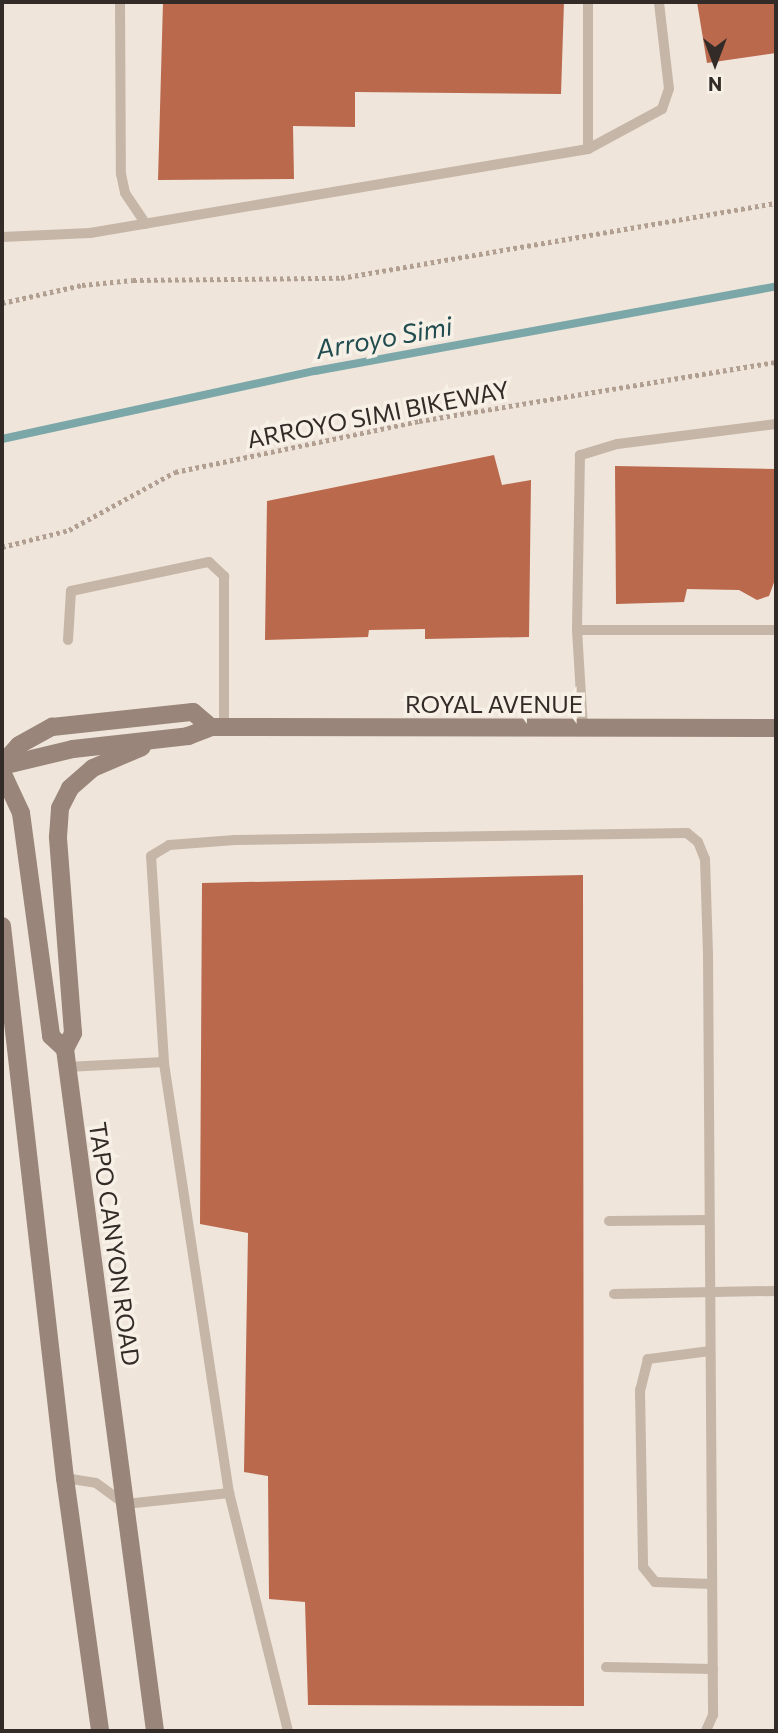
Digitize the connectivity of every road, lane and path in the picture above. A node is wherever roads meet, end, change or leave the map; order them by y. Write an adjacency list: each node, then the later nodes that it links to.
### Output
1 (120, 2): 6 (lane)
2 (588, 2): 4 (lane)
3 (659, 2): 4 (lane)
4 (588, 149): 6 (lane)
5 (776, 203): 8 (path)
6 (146, 224): 7 (lane)
7 (2, 237)
8 (2, 303)
9 (776, 362): 11 (path, ARROYO SIMI BIKEWAY)
10 (776, 424): 12 (lane)
11 (2, 547)
12 (577, 630): 13 (lane); 17 (lane)
13 (776, 630)
14 (68, 640): 15 (lane)
15 (218, 726): 17 (main road, ROYAL AVENUE); 18 (main road, ROYAL AVENUE); 19 (main road, ROYAL AVENUE)
16 (776, 728): 17 (main road, ROYAL AVENUE)
17 (583, 729)
18 (159, 740): 19 (main road, ROYAL AVENUE); 22 (main road)
19 (2, 765)
20 (2, 772): 22 (main road, TAPO CANYON ROAD)
21 (2, 926): 30 (main road)
22 (66, 1058): 23 (lane); 32 (main road, TAPO CANYON ROAD)
23 (164, 1062): 24 (lane); 31 (lane)
24 (709, 1220): 25 (lane); 26 (lane)
25 (609, 1222)
26 (709, 1291): 27 (lane); 28 (lane); 29 (lane)
27 (776, 1291)
28 (614, 1294)
29 (710, 1351): 33 (lane); 33 (lane)
30 (65, 1478): 32 (lane); 36 (main road)
31 (229, 1493): 32 (lane); 38 (lane)
32 (124, 1504): 37 (main road, TAPO CANYON ROAD)
33 (712, 1584): 35 (lane)
34 (607, 1667): 35 (lane)
35 (713, 1669): 39 (lane)
36 (100, 1731)
37 (155, 1731)
38 (288, 1731)
39 (706, 1731)

